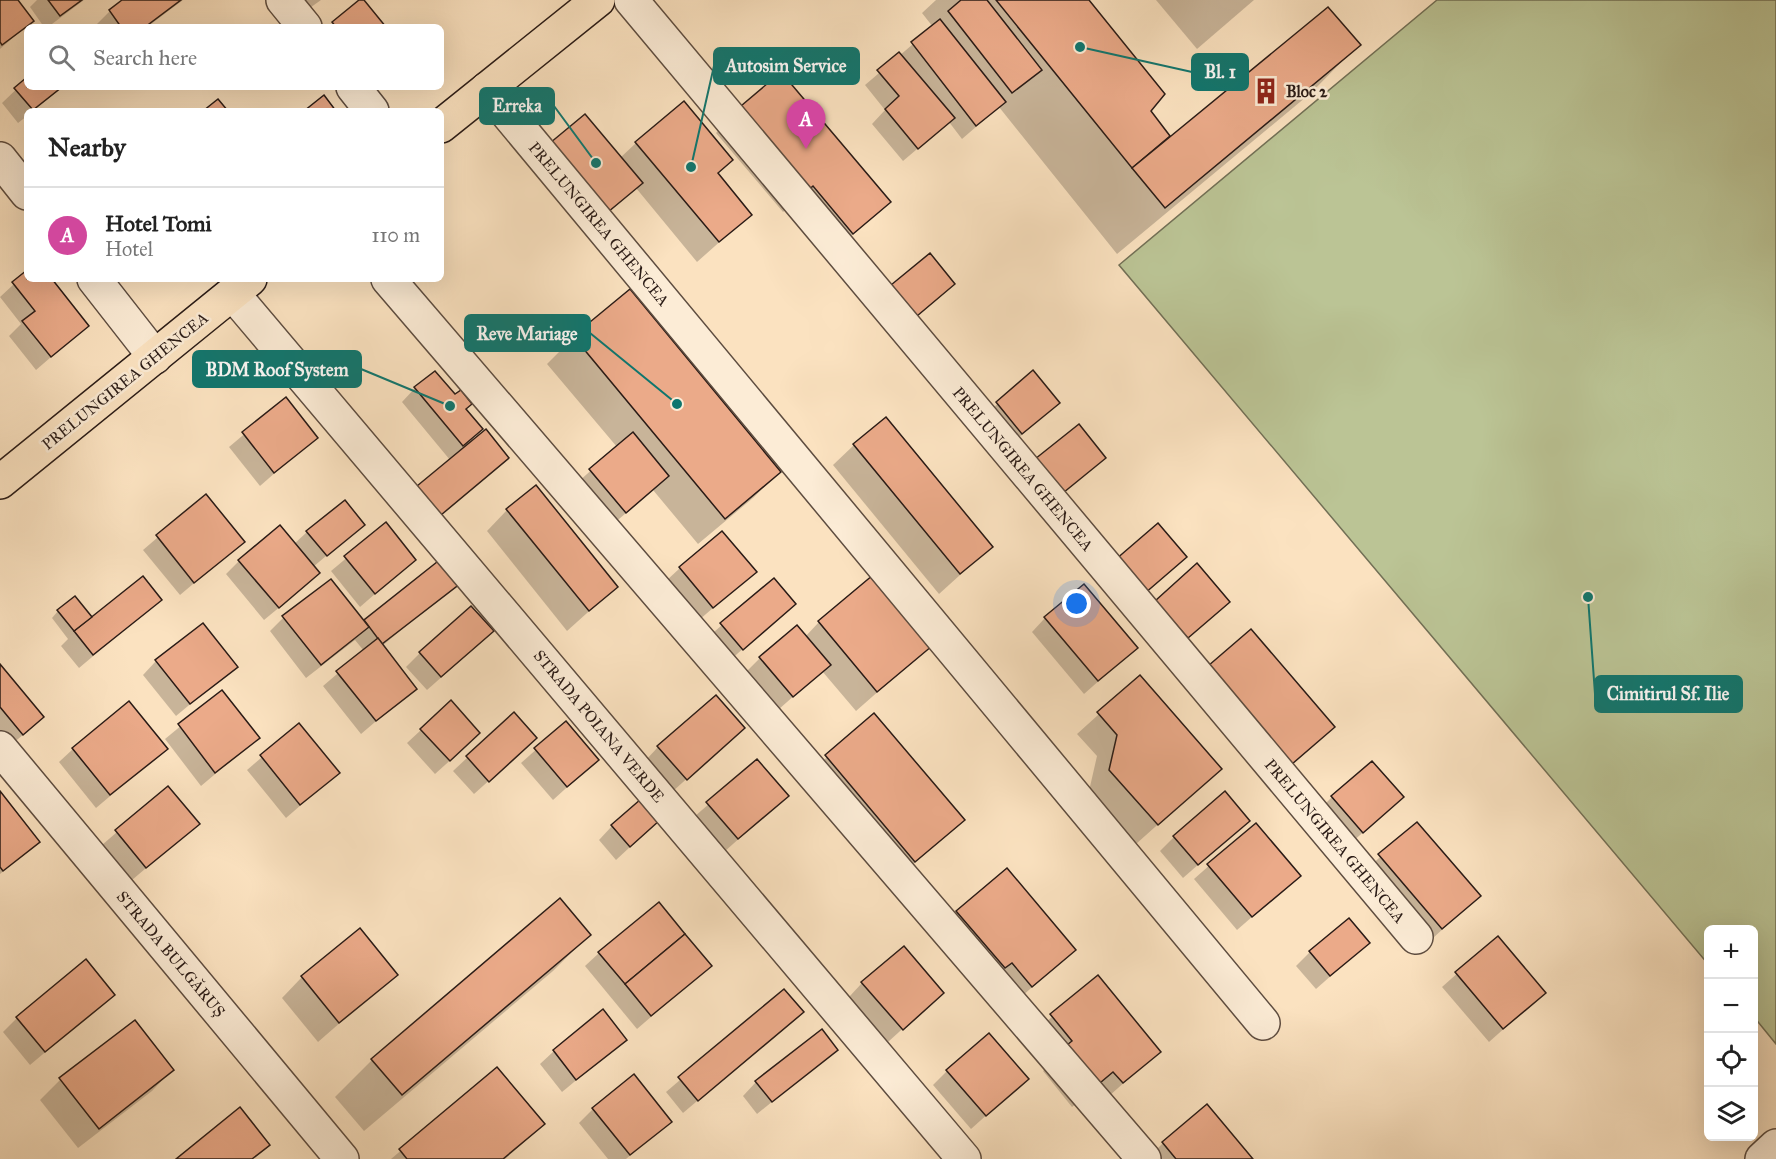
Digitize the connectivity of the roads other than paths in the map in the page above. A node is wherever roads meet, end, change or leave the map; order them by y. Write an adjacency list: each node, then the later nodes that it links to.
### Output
1 (283, 0): 4 (street)
2 (598, 0): 5 (main road)
3 (631, 0): 17 (street, PRELUNGIREA GHENCEA)
4 (303, 24)
5 (487, 89): 8 (main road); 18 (street, PRELUNGIREA GHENCEA)
6 (355, 90): 7 (street)
7 (370, 108)
8 (444, 124)
9 (0, 159): 10 (street)
10 (24, 189)
11 (96, 282): 14 (street)
12 (391, 282): 22 (street)
13 (241, 286): 14 (main road, PRELUNGIREA GHENCEA); 21 (street, STRADA POIANA VERDE)
14 (155, 357): 15 (main road, PRELUNGIREA GHENCEA)
15 (0, 482)
16 (0, 748): 20 (street, STRADA BULGĂRUȘ)
17 (1416, 937)
18 (1263, 1023)
19 (1776, 1146): 23 (street)
20 (342, 1159)
21 (964, 1159)
22 (1144, 1159)
23 (1762, 1159)

